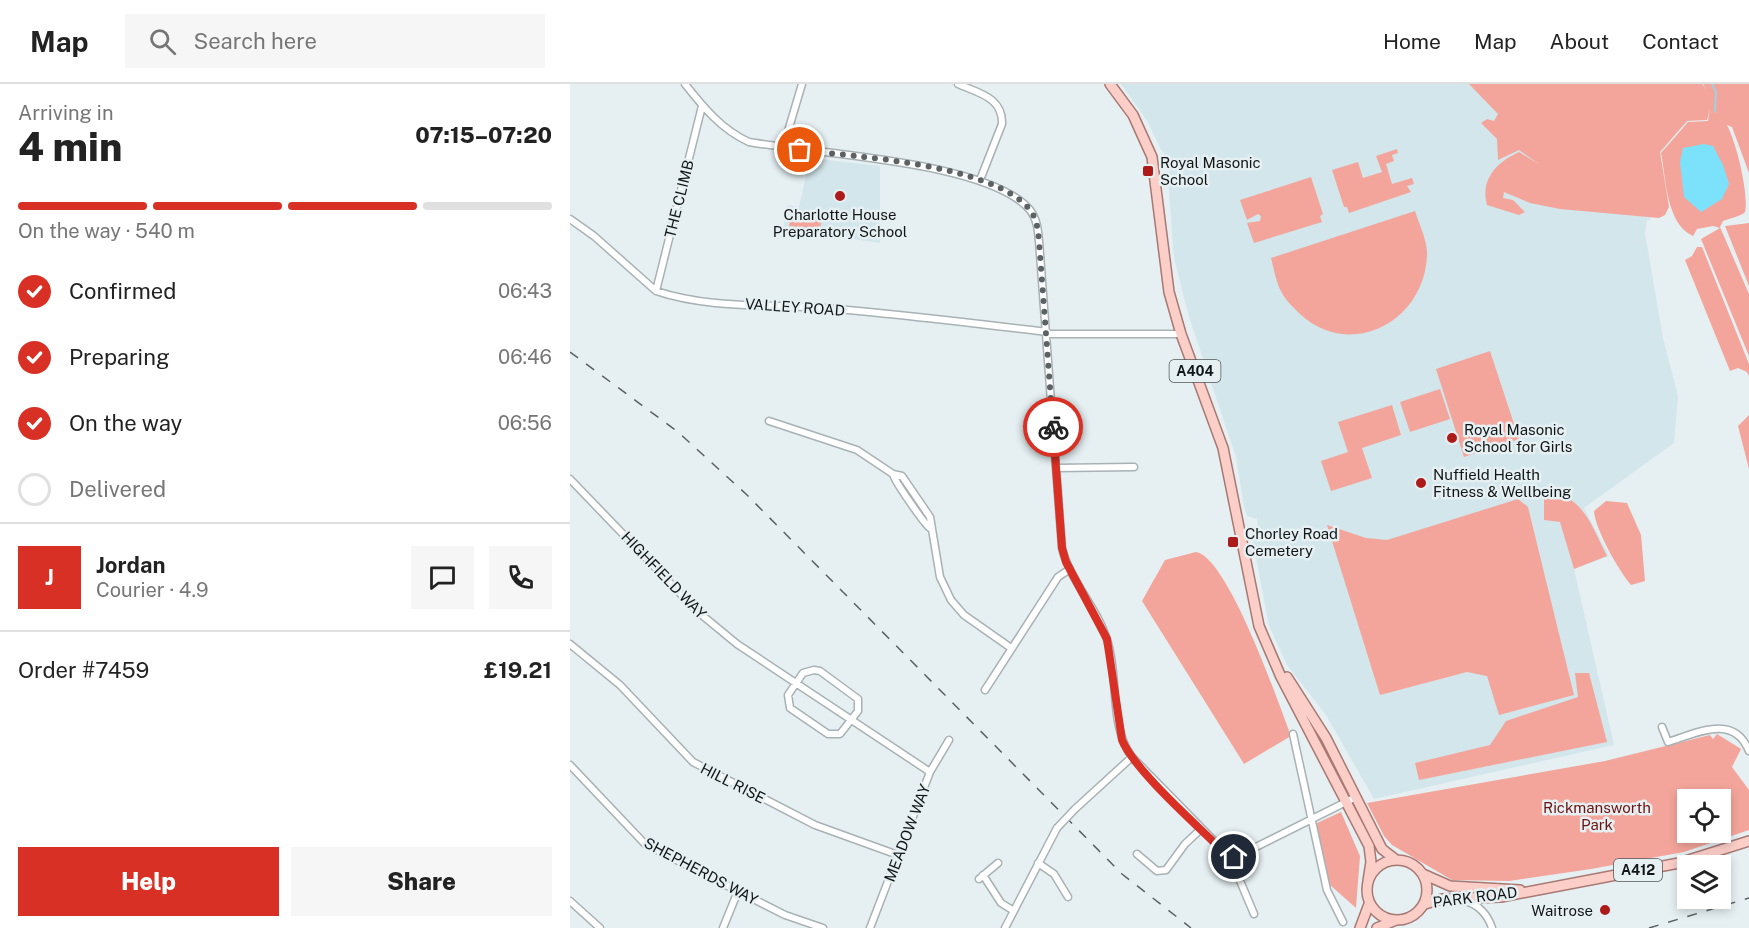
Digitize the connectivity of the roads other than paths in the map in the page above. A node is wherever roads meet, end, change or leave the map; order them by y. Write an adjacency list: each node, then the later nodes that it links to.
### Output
1 (685, 84): 5 (street)
2 (802, 84): 6 (street)
3 (958, 84): 7 (street)
4 (1110, 84): 11 (main road, A404)
5 (702, 106): 6 (street); 9 (street, THE CLIMB)
6 (783, 148): 7 (street)
7 (980, 180): 10 (street)
8 (570, 219): 9 (street, VALLEY ROAD)
9 (657, 291): 10 (street, VALLEY ROAD)
10 (1047, 333): 11 (street, VALLEY ROAD); 14 (street)
11 (1181, 334): 29 (main road, A404)
12 (769, 421): 18 (street)
13 (1134, 467): 14 (street)
14 (1056, 468): 16 (street)
15 (570, 479): 19 (street, HIGHFIELD WAY)
16 (1070, 569): 18 (street); 26 (street)
17 (570, 644): 34 (street, HILL RISE)
18 (1011, 648): 20 (street)
19 (795, 683): 21 (street, HIGHFIELD WAY); 21 (street); 21 (street)
20 (985, 690)
21 (852, 722): 28 (street, HIGHFIELD WAY)
22 (1662, 727): 25 (street)
23 (1293, 734): 30 (street)
24 (949, 740): 28 (street, MEADOW WAY)
25 (1749, 751)
26 (1132, 757): 31 (street); 38 (street, bridge)
27 (570, 767): 41 (street, SHEPHERDS WAY)
28 (930, 772): 34 (street, MEADOW WAY)
29 (1352, 800): 30 (street); 36 (main road, A404); 40 (main road, A404)
30 (1311, 820): 35 (street); 51 (street)
31 (1201, 829): 33 (street); 35 (street)
32 (1749, 841): 42 (main road, PARK ROAD / A412)
33 (1137, 854)
34 (898, 855): 55 (street, MEADOW WAY)
35 (1230, 857): 49 (street)
36 (1395, 859): 39 (main road); 40 (main road)
37 (998, 863): 48 (street)
38 (1038, 864): 43 (street); 48 (street)
39 (1423, 874): 42 (main road, PARK ROAD / A412); 47 (main road)
40 (1368, 881): 46 (main road)
41 (738, 891): 53 (street); 54 (street, SHEPHERDS WAY)
42 (1525, 891): 44 (main road, PARK ROAD / A412)
43 (1068, 897)
44 (1447, 899): 47 (main road, PARK ROAD / A412); 59 (street)
45 (570, 901): 52 (street)
46 (1369, 904): 50 (main road); 57 (main road)
47 (1425, 904): 50 (main road)
48 (1014, 911): 56 (street)
49 (1254, 914)
50 (1401, 919): 58 (main road)
51 (1343, 922)
52 (600, 928)
53 (723, 928)
54 (823, 928)
55 (870, 928)
56 (1005, 928)
57 (1360, 928)
58 (1377, 928)
59 (1492, 928)

